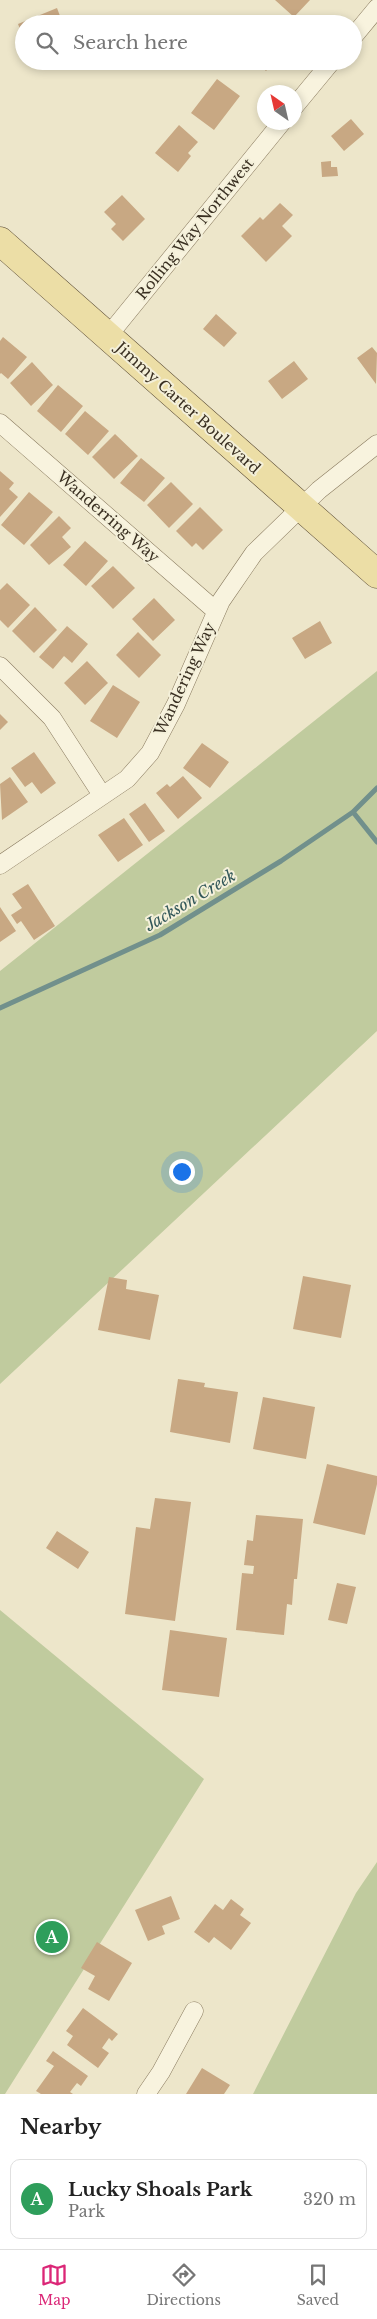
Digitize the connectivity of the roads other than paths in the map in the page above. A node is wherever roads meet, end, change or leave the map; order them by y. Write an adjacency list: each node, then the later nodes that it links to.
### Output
1 (377, 8): 2 (street)
2 (362, 26)
3 (325, 70): 4 (street)
4 (302, 98)
5 (275, 130): 7 (street, Rolling Way Northwest)
6 (0, 241): 7 (main road, Jimmy Carter Boulevard)
7 (108, 336): 10 (main road, Jimmy Carter Boulevard)
8 (0, 423): 12 (street, Wanderring Way)
9 (377, 444): 10 (street, Wandering Way)
10 (301, 508): 11 (main road, Jimmy Carter Boulevard); 12 (street, Wandering Way)
11 (377, 574)
12 (216, 611): 14 (street, Wandering Way)
13 (0, 666): 14 (street)
14 (102, 795): 15 (street, Wandering Way)
15 (0, 865)
16 (194, 2011): 17 (street)
17 (146, 2094)

